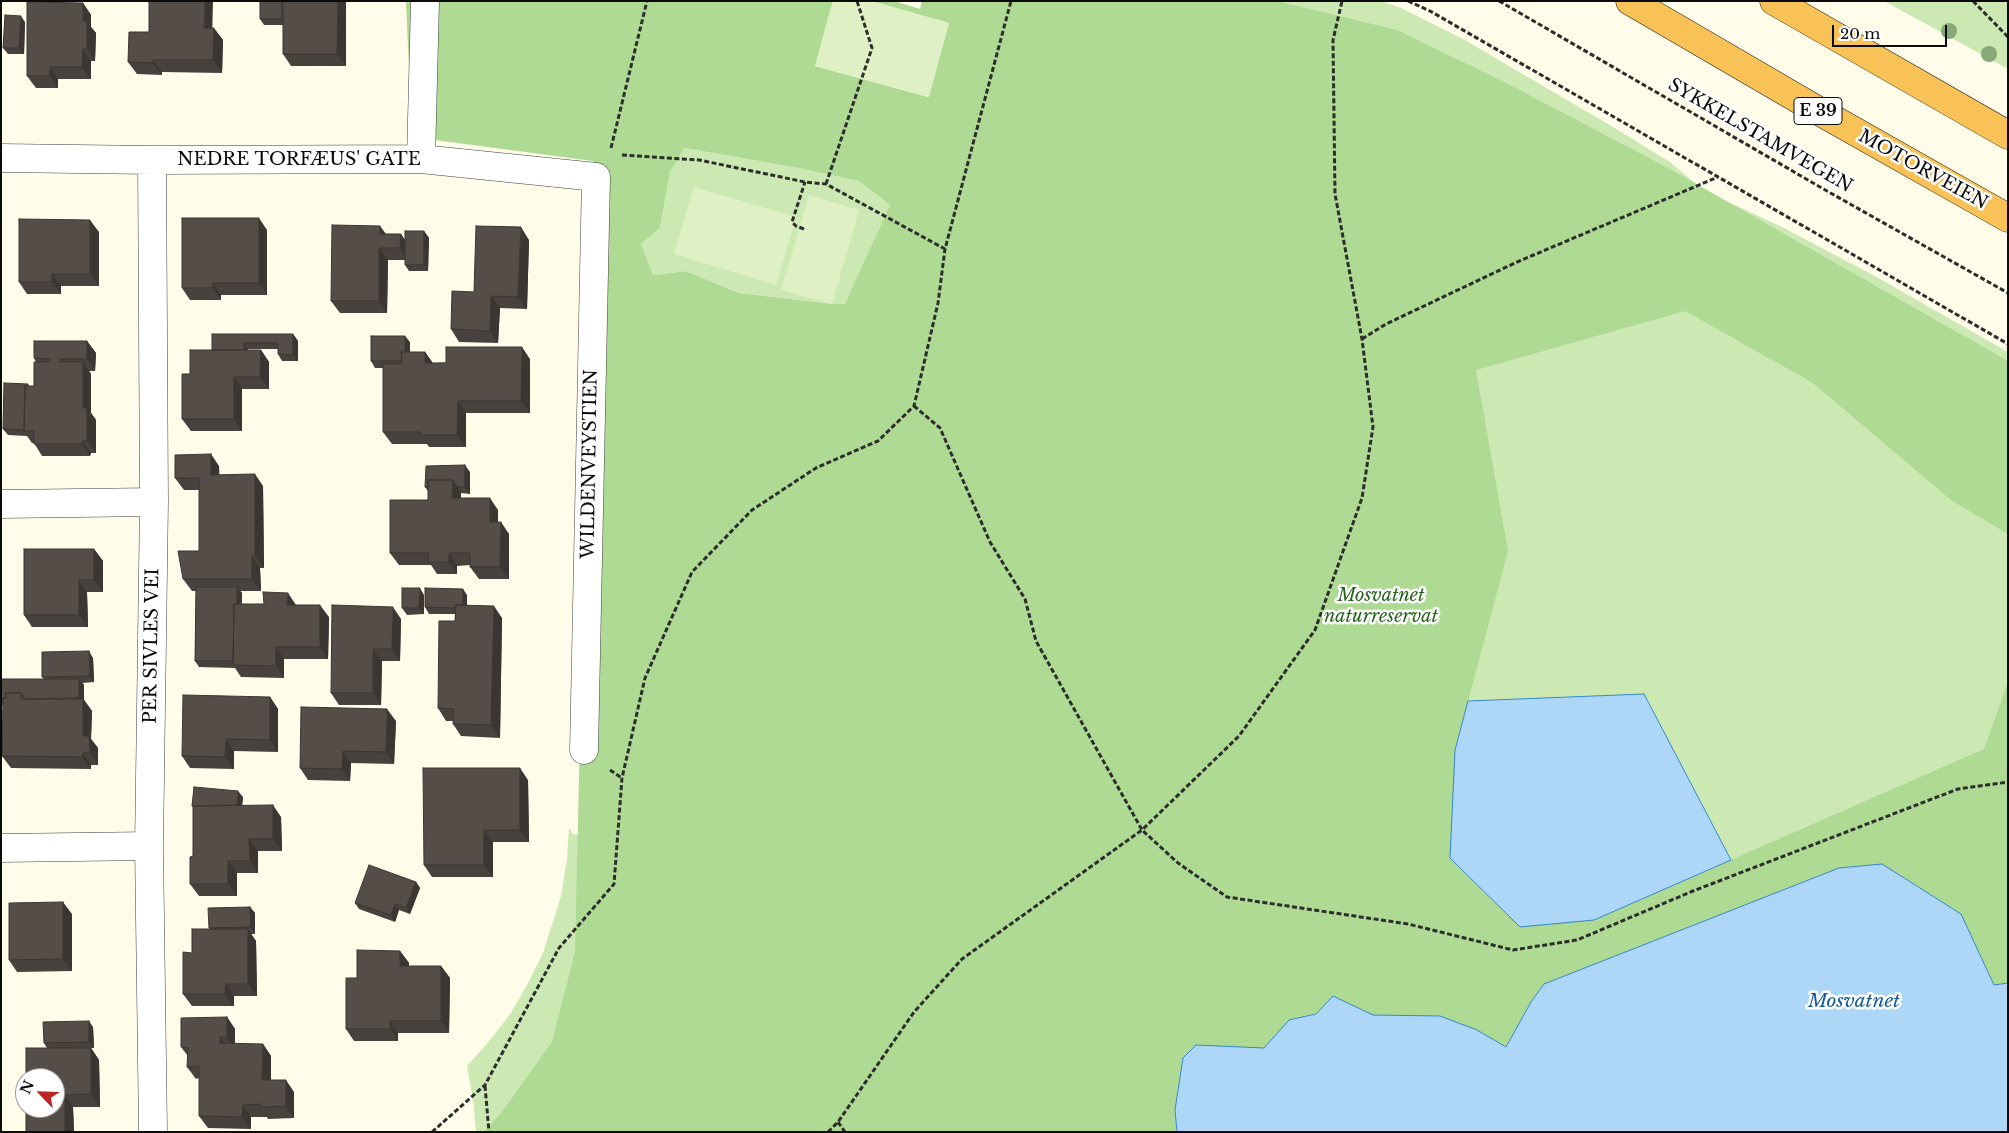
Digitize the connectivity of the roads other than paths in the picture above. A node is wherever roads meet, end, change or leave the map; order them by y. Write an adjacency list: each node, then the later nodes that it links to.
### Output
1 (425, 1): 6 (street)
2 (1630, 1): 9 (highway, MOTORVEIEN / E 39)
3 (1774, 1): 4 (highway)
4 (2008, 135)
5 (1, 158): 7 (street, NEDRE TORFÆUS' GATE)
6 (422, 159): 7 (street, NEDRE TORFÆUS' GATE); 8 (street, NEDRE TORFÆUS' GATE)
7 (152, 160): 10 (street, PER SIVLES VEI)
8 (596, 177): 12 (street, WILDENVEYSTIEN)
9 (2008, 218)
10 (154, 502): 11 (street); 13 (street, PER SIVLES VEI)
11 (1, 504)
12 (584, 750)
13 (149, 846): 14 (street); 15 (street, PER SIVLES VEI)
14 (1, 848)
15 (153, 1132)

